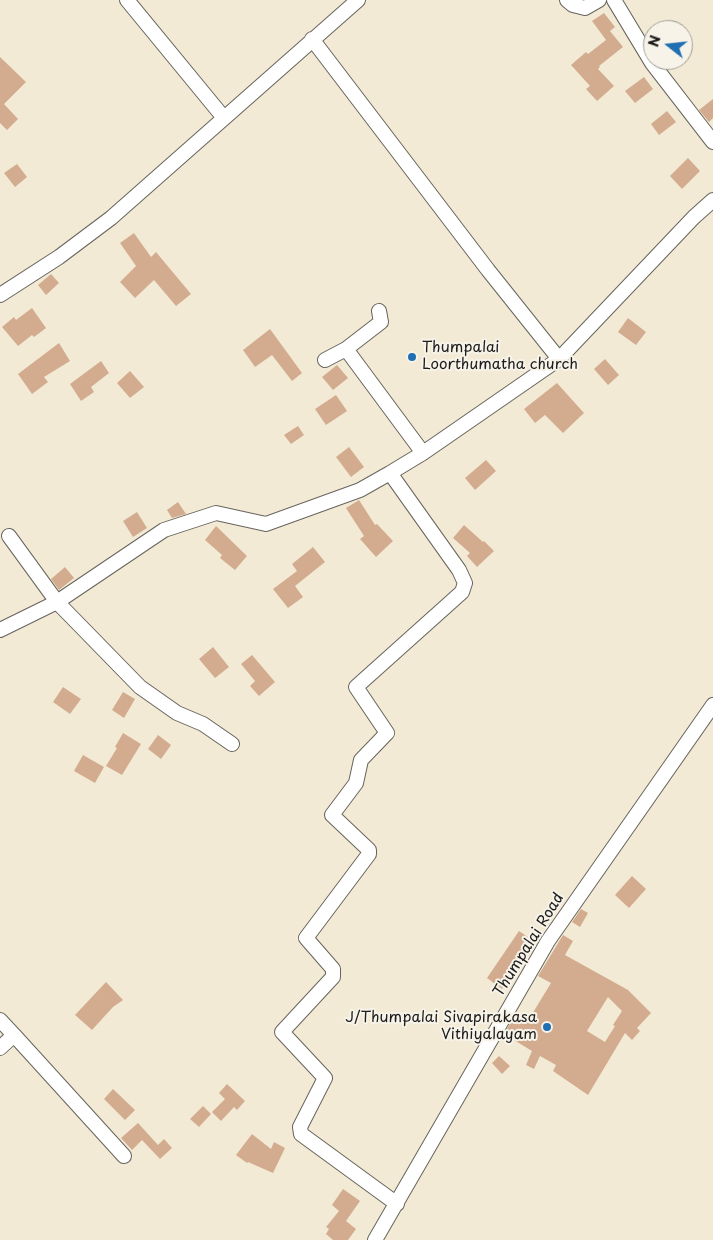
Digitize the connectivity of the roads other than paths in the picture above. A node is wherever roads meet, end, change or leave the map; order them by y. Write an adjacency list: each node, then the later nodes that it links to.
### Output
1 (127, 0): 7 (street)
2 (358, 0): 6 (street)
3 (568, 0): 4 (street)
4 (600, 0)
5 (614, 0): 8 (street)
6 (312, 39): 7 (street); 13 (street)
7 (224, 118): 10 (street)
8 (713, 142)
9 (713, 200): 13 (street)
10 (0, 295)
11 (379, 311): 12 (street)
12 (346, 348): 14 (street); 15 (street)
13 (559, 359): 15 (street)
14 (325, 360)
15 (423, 453): 16 (street)
16 (390, 473): 18 (street); 26 (street)
17 (9, 536): 18 (street)
18 (57, 602): 19 (street); 21 (street)
19 (0, 630)
20 (713, 705): 26 (street, Thumpalai Road)
21 (232, 744)
22 (0, 1020): 23 (street)
23 (14, 1036): 24 (street); 25 (street)
24 (0, 1048)
25 (124, 1156)
26 (397, 1204): 27 (street, Thumpalai Road)
27 (375, 1240)

